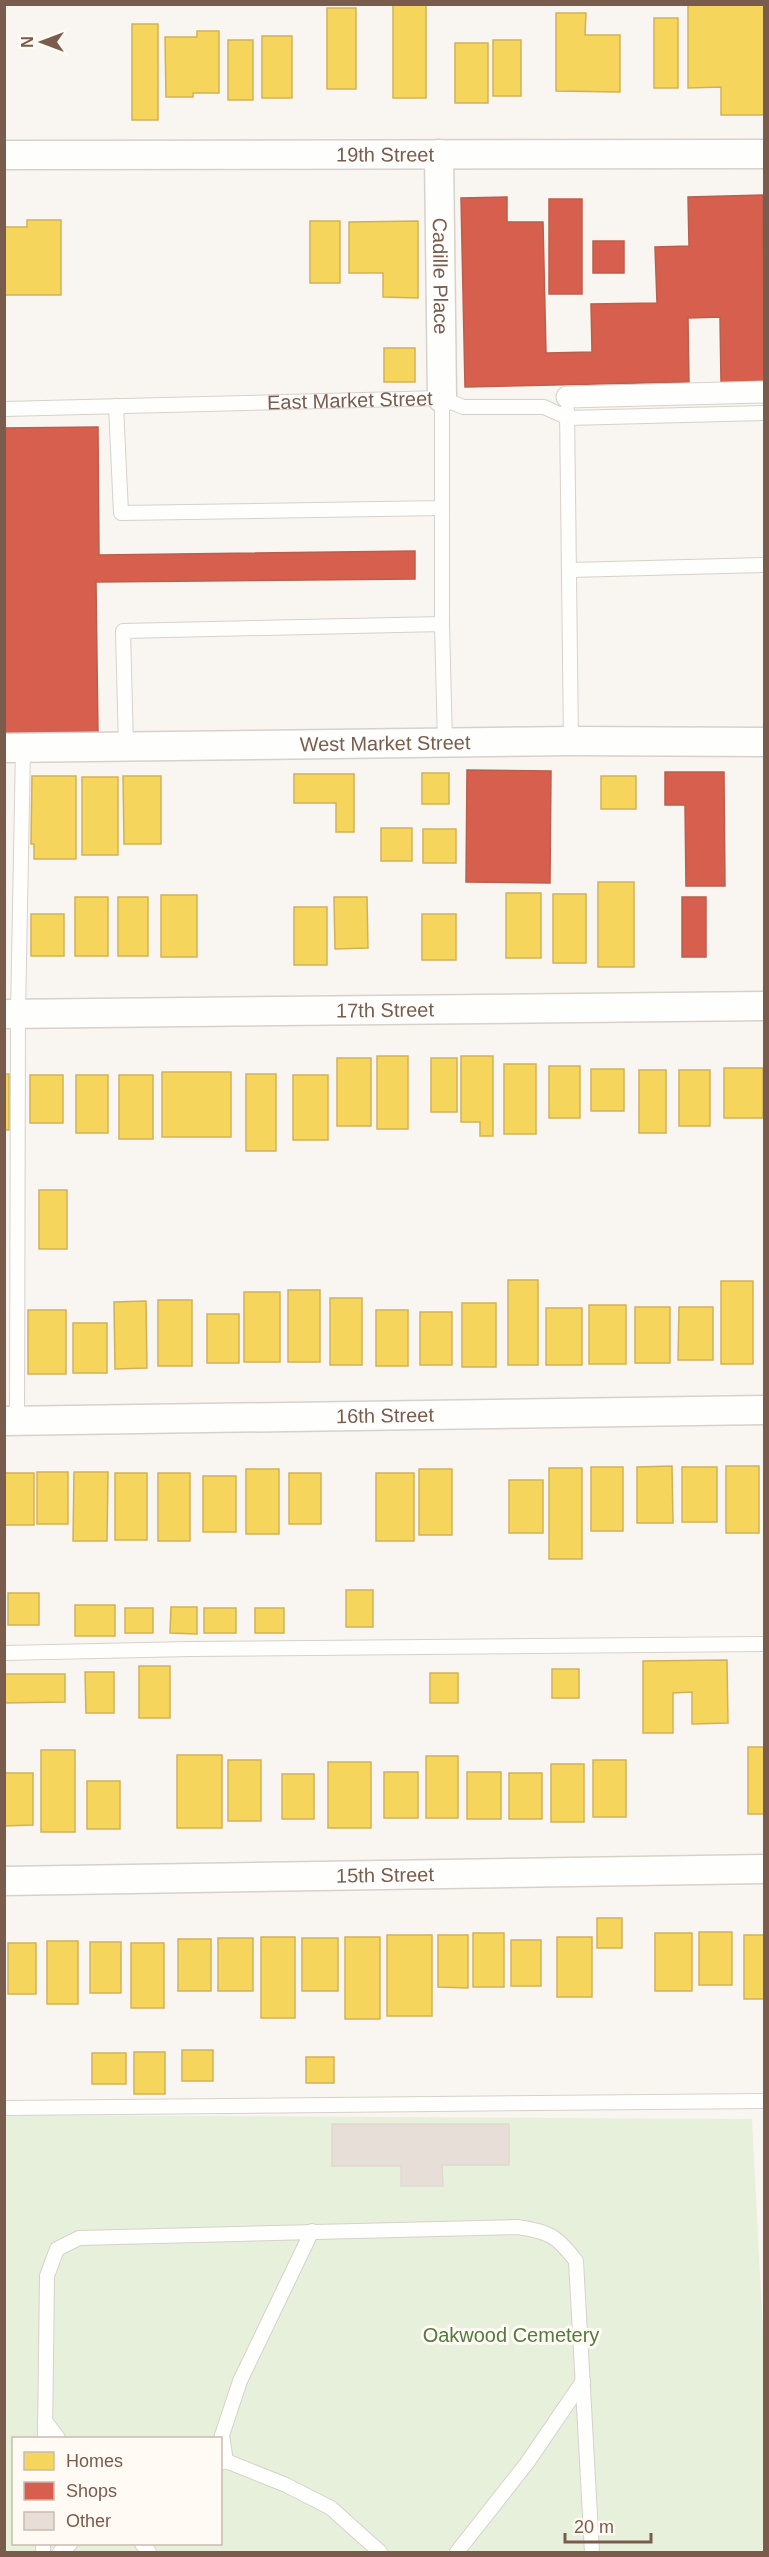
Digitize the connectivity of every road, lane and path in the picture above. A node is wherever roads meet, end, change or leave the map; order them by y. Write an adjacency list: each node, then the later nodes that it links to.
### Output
1 (439, 154): 2 (street, 19th Street); 3 (street, 19th Street); 6 (street, Cadille Place)
2 (765, 154)
3 (4, 155)
4 (765, 392): 5 (street)
5 (567, 397): 10 (lane)
6 (442, 398): 7 (lane, East Market Street); 10 (lane, East Market Street); 11 (lane)
7 (116, 406): 8 (lane, East Market Street); 11 (lane)
8 (4, 409)
9 (765, 413): 10 (lane, East Market Street)
10 (568, 418): 13 (lane)
11 (442, 508): 14 (lane)
12 (765, 565): 13 (lane)
13 (570, 570): 15 (lane)
14 (442, 624): 17 (lane); 18 (lane)
15 (571, 741): 16 (street, West Market Street); 17 (street, West Market Street)
16 (765, 741)
17 (445, 743): 18 (street, West Market Street)
18 (126, 746): 19 (street, West Market Street)
19 (14, 748): 21 (lane)
20 (765, 1006): 21 (street, 17th Street)
21 (11, 1014): 23 (lane)
22 (765, 1410): 23 (street, 16th Street)
23 (11, 1421)
24 (765, 1644): 25 (lane)
25 (4, 1653)
26 (765, 1869): 27 (street, 15th Street)
27 (4, 1881)
28 (765, 2101): 29 (lane)
29 (4, 2108)
30 (312, 2231): 31 (lane); 32 (lane); 35 (lane)
31 (583, 2381): 37 (lane); 38 (lane)
32 (45, 2421): 33 (lane); 34 (lane)
33 (45, 2437)
34 (57, 2437)
35 (223, 2462): 36 (lane)
36 (381, 2553)
37 (457, 2553)
38 (592, 2553)

